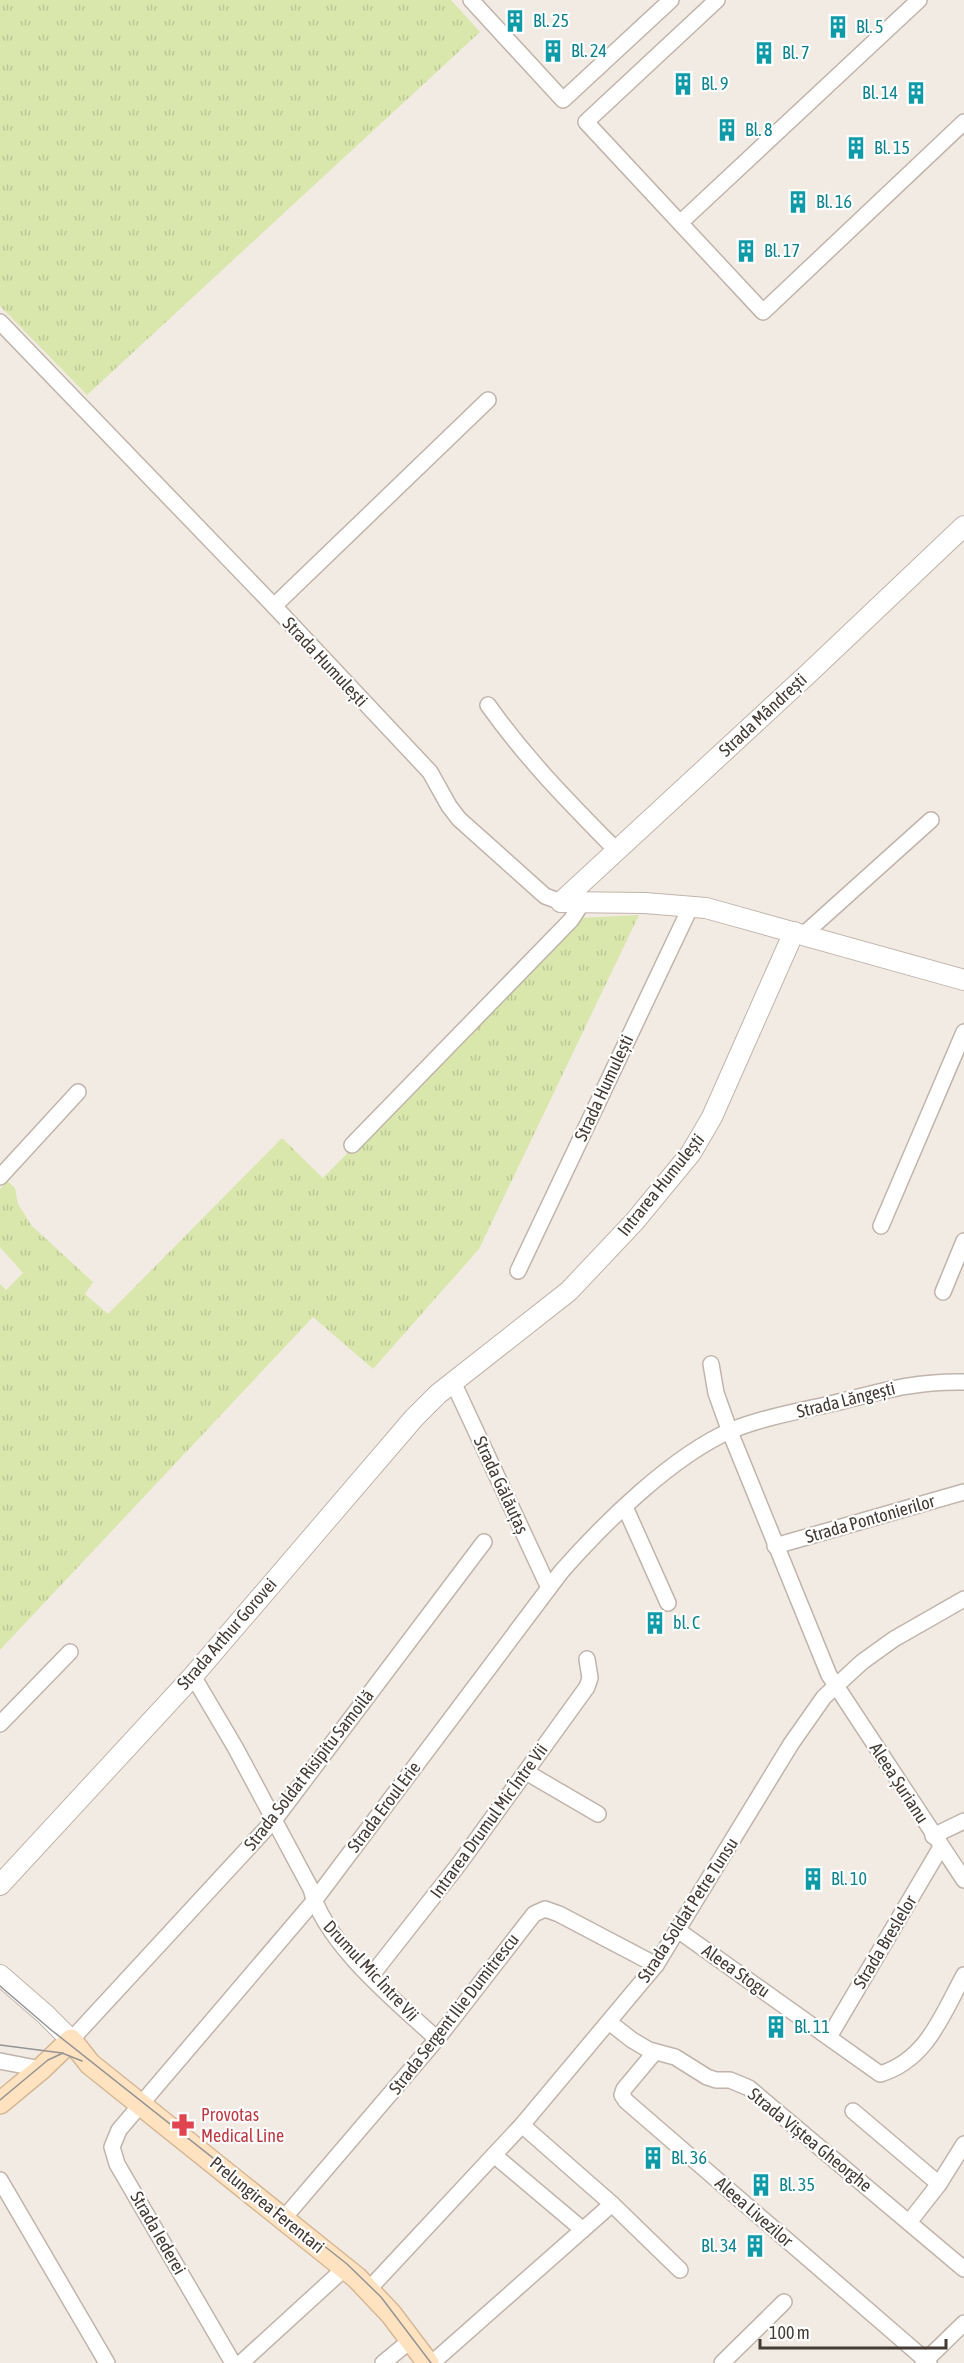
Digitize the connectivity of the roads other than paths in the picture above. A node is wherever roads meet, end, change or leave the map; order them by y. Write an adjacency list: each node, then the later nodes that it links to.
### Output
1 (471, 0): 2 (street)
2 (671, 0)
3 (717, 0): 6 (street)
4 (918, 0): 6 (street)
5 (964, 122): 6 (street)
6 (680, 223)
7 (0, 322): 10 (street, Strada Humulești)
8 (488, 400): 10 (street)
9 (964, 526): 13 (street, Strada Mândrești)
10 (274, 606): 14 (street, Strada Humulești)
11 (488, 705): 13 (street)
12 (931, 820): 17 (street)
13 (616, 850): 14 (street, Strada Mândrești)
14 (561, 902): 15 (street, Strada Humulești)
15 (582, 903): 16 (street, Strada Humulești); 21 (street)
16 (691, 906): 17 (street, Strada Humulești); 25 (street, Strada Humulești)
17 (798, 934): 18 (street, Strada Humulești); 28 (street, Intrarea Humulești)
18 (964, 980)
19 (964, 1032): 23 (street)
20 (78, 1092): 22 (street)
21 (352, 1145)
22 (0, 1178)
23 (881, 1226)
24 (964, 1241): 26 (street)
25 (518, 1271)
26 (943, 1292)
27 (711, 1364): 30 (street)
28 (453, 1382): 35 (street, Strada Gălăuțaș); 40 (street, Strada Arthur Gorovei)
29 (964, 1382): 30 (street, Strada Lăngești)
30 (730, 1432): 32 (street, Strada Eroul Erie); 34 (street)
31 (964, 1492): 34 (street, Strada Pontonierilor)
32 (625, 1507): 35 (street, Strada Eroul Erie); 37 (street)
33 (484, 1542): 45 (street, Strada Soldat Risipitu Samoilă)
34 (775, 1546): 41 (street)
35 (549, 1588): 50 (street, Strada Eroul Erie)
36 (964, 1599): 41 (street, Strada Soldat Petre Tunsu)
37 (668, 1604)
38 (70, 1653): 42 (street)
39 (587, 1659): 43 (street, Intrarea Drumul Mic Între Vii)
40 (193, 1676): 45 (street, Drumul Mic Între Vii); 49 (street, Strada Arthur Gorovei)
41 (835, 1685): 47 (street, Aleea Șurianu); 51 (street, Strada Soldat Petre Tunsu)
42 (0, 1724)
43 (526, 1772): 44 (street); 55 (street, Intrarea Drumul Mic Între Vii)
44 (598, 1814)
45 (274, 1819): 50 (street, Drumul Mic Între Vii); 59 (street, Strada Soldat Risipitu Samoilă)
46 (964, 1821): 47 (street)
47 (937, 1842): 48 (street, Aleea Șurianu); 57 (street, Strada Breslelor)
48 (964, 1880)
49 (0, 1885)
50 (314, 1901): 55 (street, Drumul Mic Între Vii); 65 (street, Strada Eroul Erie)
51 (679, 1931): 52 (street, Strada Soldat Petre Tunsu); 57 (street, Aleea Stogu)
52 (656, 1965): 56 (street, Strada Soldat Petre Tunsu); 58 (street, Strada Sergent Ilie Dumitrescu)
53 (0, 1975): 59 (street, Prelungirea Ferentari)
54 (964, 1975): 57 (street, Aleea Stogu)
55 (371, 1976): 58 (street, Drumul Mic Între Vii)
56 (609, 2022): 60 (street, Strada Viștea Gheorghe); 67 (street, Strada Soldat Petre Tunsu)
57 (829, 2037)
58 (437, 2039): 73 (street, Strada Sergent Ilie Dumitrescu)
59 (71, 2040): 62 (main road, Prelungirea Ferentari); 63 (main road)
60 (655, 2052): 74 (street, Strada Viștea Gheorghe); 83 (street, Aleea Livezilor)
61 (0, 2061): 63 (street)
62 (90, 2064): 63 (main road); 65 (main road, Prelungirea Ferentari)
63 (41, 2068): 64 (main road)
64 (0, 2103)
65 (141, 2105): 73 (main road, Prelungirea Ferentari); 85 (street, Strada Iederei)
66 (853, 2111): 71 (street)
67 (522, 2125): 69 (street, Strada Soldat Petre Tunsu); 72 (street)
68 (964, 2144): 71 (street)
69 (494, 2155): 75 (street); 79 (street, Strada Soldat Petre Tunsu)
70 (0, 2180): 84 (street)
71 (939, 2184): 74 (street)
72 (612, 2204): 75 (street); 78 (street)
73 (284, 2218): 76 (main road, Prelungirea Ferentari)
74 (910, 2221): 77 (street, Strada Viștea Gheorghe)
75 (583, 2230): 89 (street)
76 (345, 2268): 79 (main road, Prelungirea Ferentari); 86 (street)
77 (964, 2269)
78 (680, 2270)
79 (369, 2289): 82 (main road, Prelungirea Ferentari)
80 (784, 2302): 90 (street)
81 (964, 2323): 83 (street)
82 (411, 2340): 87 (street); 88 (main road, Prelungirea Ferentari)
83 (926, 2362)
84 (106, 2363)
85 (233, 2363)
86 (241, 2363)
87 (383, 2363)
88 (428, 2363)
89 (432, 2363)
90 (722, 2363)

